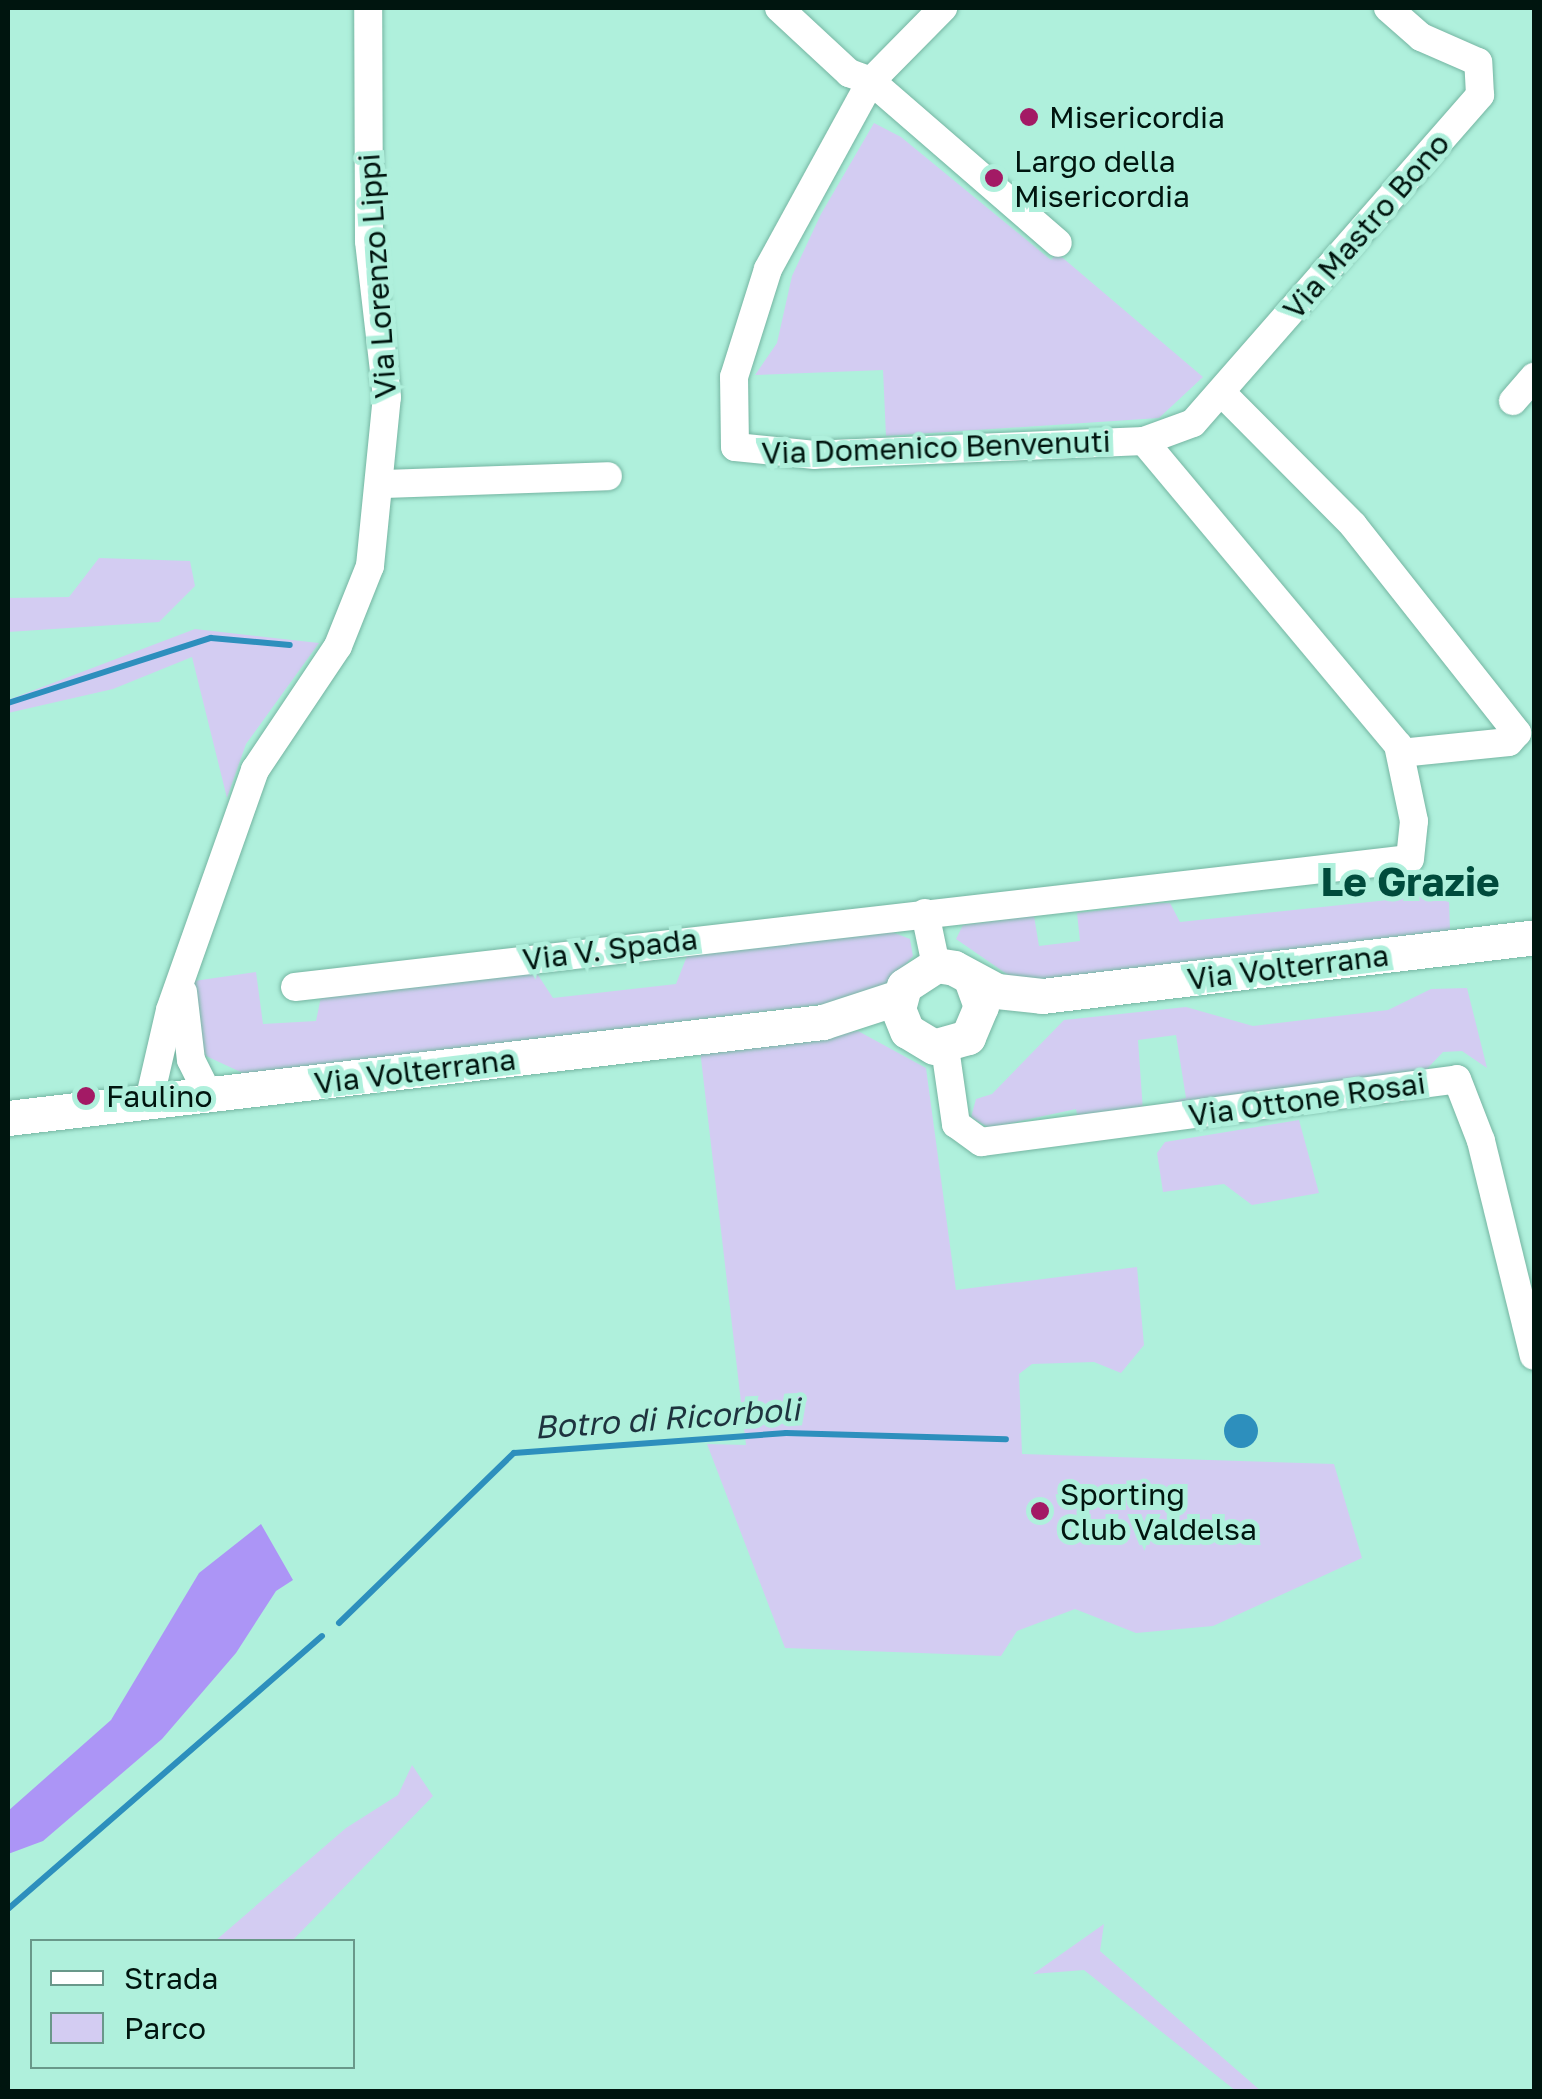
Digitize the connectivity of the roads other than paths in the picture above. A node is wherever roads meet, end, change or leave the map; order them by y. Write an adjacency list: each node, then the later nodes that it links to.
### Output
1 (368, 8): 12 (street, Via Lorenzo Lippi)
2 (779, 8): 5 (street)
3 (943, 8): 5 (street)
4 (1388, 8): 8 (street, Via Mastro Bono)
5 (871, 81): 6 (street); 10 (street, Via Domenico Benvenuti)
6 (1058, 242)
7 (1534, 377): 9 (street)
8 (1222, 393): 10 (street, Via Mastro Bono); 13 (street)
9 (1513, 401)
10 (1144, 441): 13 (street, Via Domenico Benvenuti)
11 (608, 476): 12 (street)
12 (384, 484): 18 (street, Via Lorenzo Lippi)
13 (1402, 752): 14 (street, Via V. Spada)
14 (925, 913): 16 (street); 19 (street, Via V. Spada)
15 (1534, 937): 20 (main road, Via Volterrana)
16 (936, 965): 17 (main road, Via Volterrana); 21 (main road, Via Volterrana)
17 (971, 978): 20 (main road, Via Volterrana); 22 (main road)
18 (183, 980): 24 (street, Via Lorenzo Lippi); 25 (street, Via Lorenzo Lippi)
19 (295, 987)
20 (1042, 996): 22 (main road, Via Volterrana)
21 (903, 1014): 23 (main road); 24 (main road, Via Volterrana)
22 (980, 1015): 23 (main road, Via Volterrana)
23 (945, 1048): 27 (street, Via Ottone Rosai)
24 (209, 1096): 25 (main road, Via Volterrana)
25 (148, 1101): 26 (main road, Via Volterrana)
26 (8, 1118)
27 (1534, 1356)

